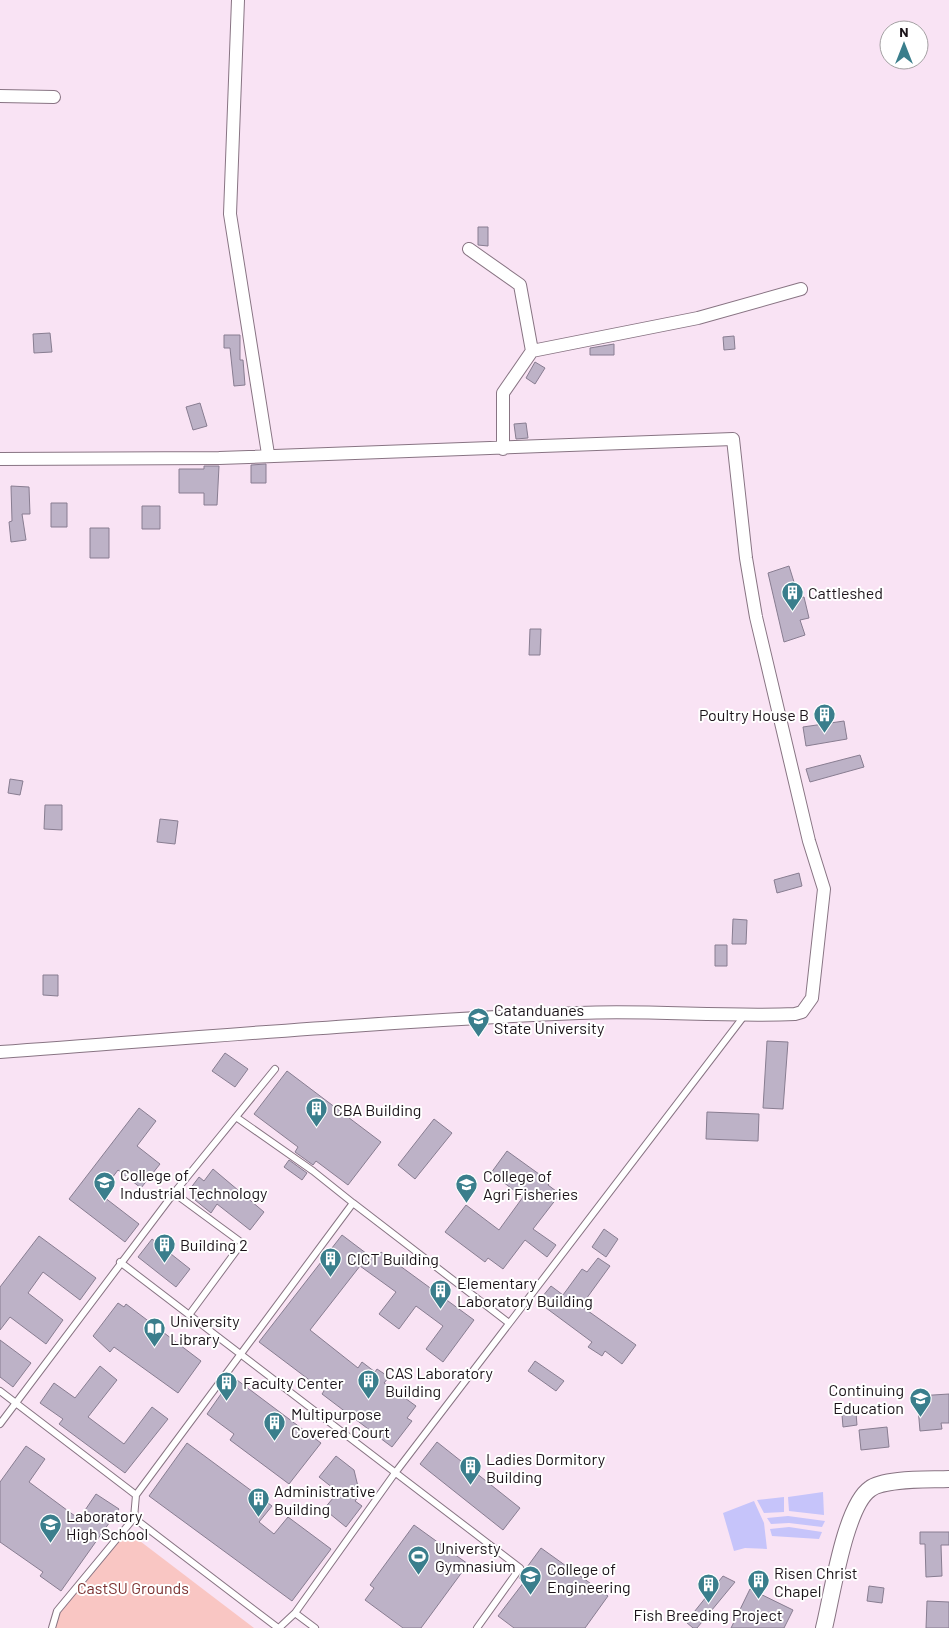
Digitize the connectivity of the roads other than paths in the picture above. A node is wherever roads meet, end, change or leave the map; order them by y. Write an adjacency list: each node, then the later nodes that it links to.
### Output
1 (238, 0): 8 (street)
2 (0, 96): 3 (street)
3 (54, 97)
4 (469, 249): 6 (street)
5 (801, 289): 6 (street)
6 (532, 351): 7 (street)
7 (503, 449): 8 (street); 10 (street)
8 (268, 454): 9 (street)
9 (0, 459)
10 (744, 1016): 11 (street); 18 (lane)
11 (0, 1052)
12 (275, 1069): 13 (lane)
13 (236, 1118): 14 (lane); 15 (lane)
14 (174, 1193): 16 (lane); 17 (lane)
15 (353, 1203): 18 (lane); 19 (lane)
16 (120, 1262): 17 (lane); 21 (lane)
17 (189, 1315): 19 (lane)
18 (509, 1323): 23 (lane)
19 (240, 1354): 23 (lane); 25 (lane)
20 (0, 1390): 21 (lane)
21 (16, 1403): 22 (lane); 25 (lane)
22 (0, 1424)
23 (395, 1473): 27 (lane); 31 (lane)
24 (949, 1479): 32 (street)
25 (136, 1495): 26 (lane)
26 (134, 1518): 28 (lane); 29 (lane)
27 (296, 1613): 29 (lane); 30 (lane)
28 (52, 1628)
29 (278, 1628)
30 (314, 1628)
31 (477, 1628)
32 (824, 1628)

